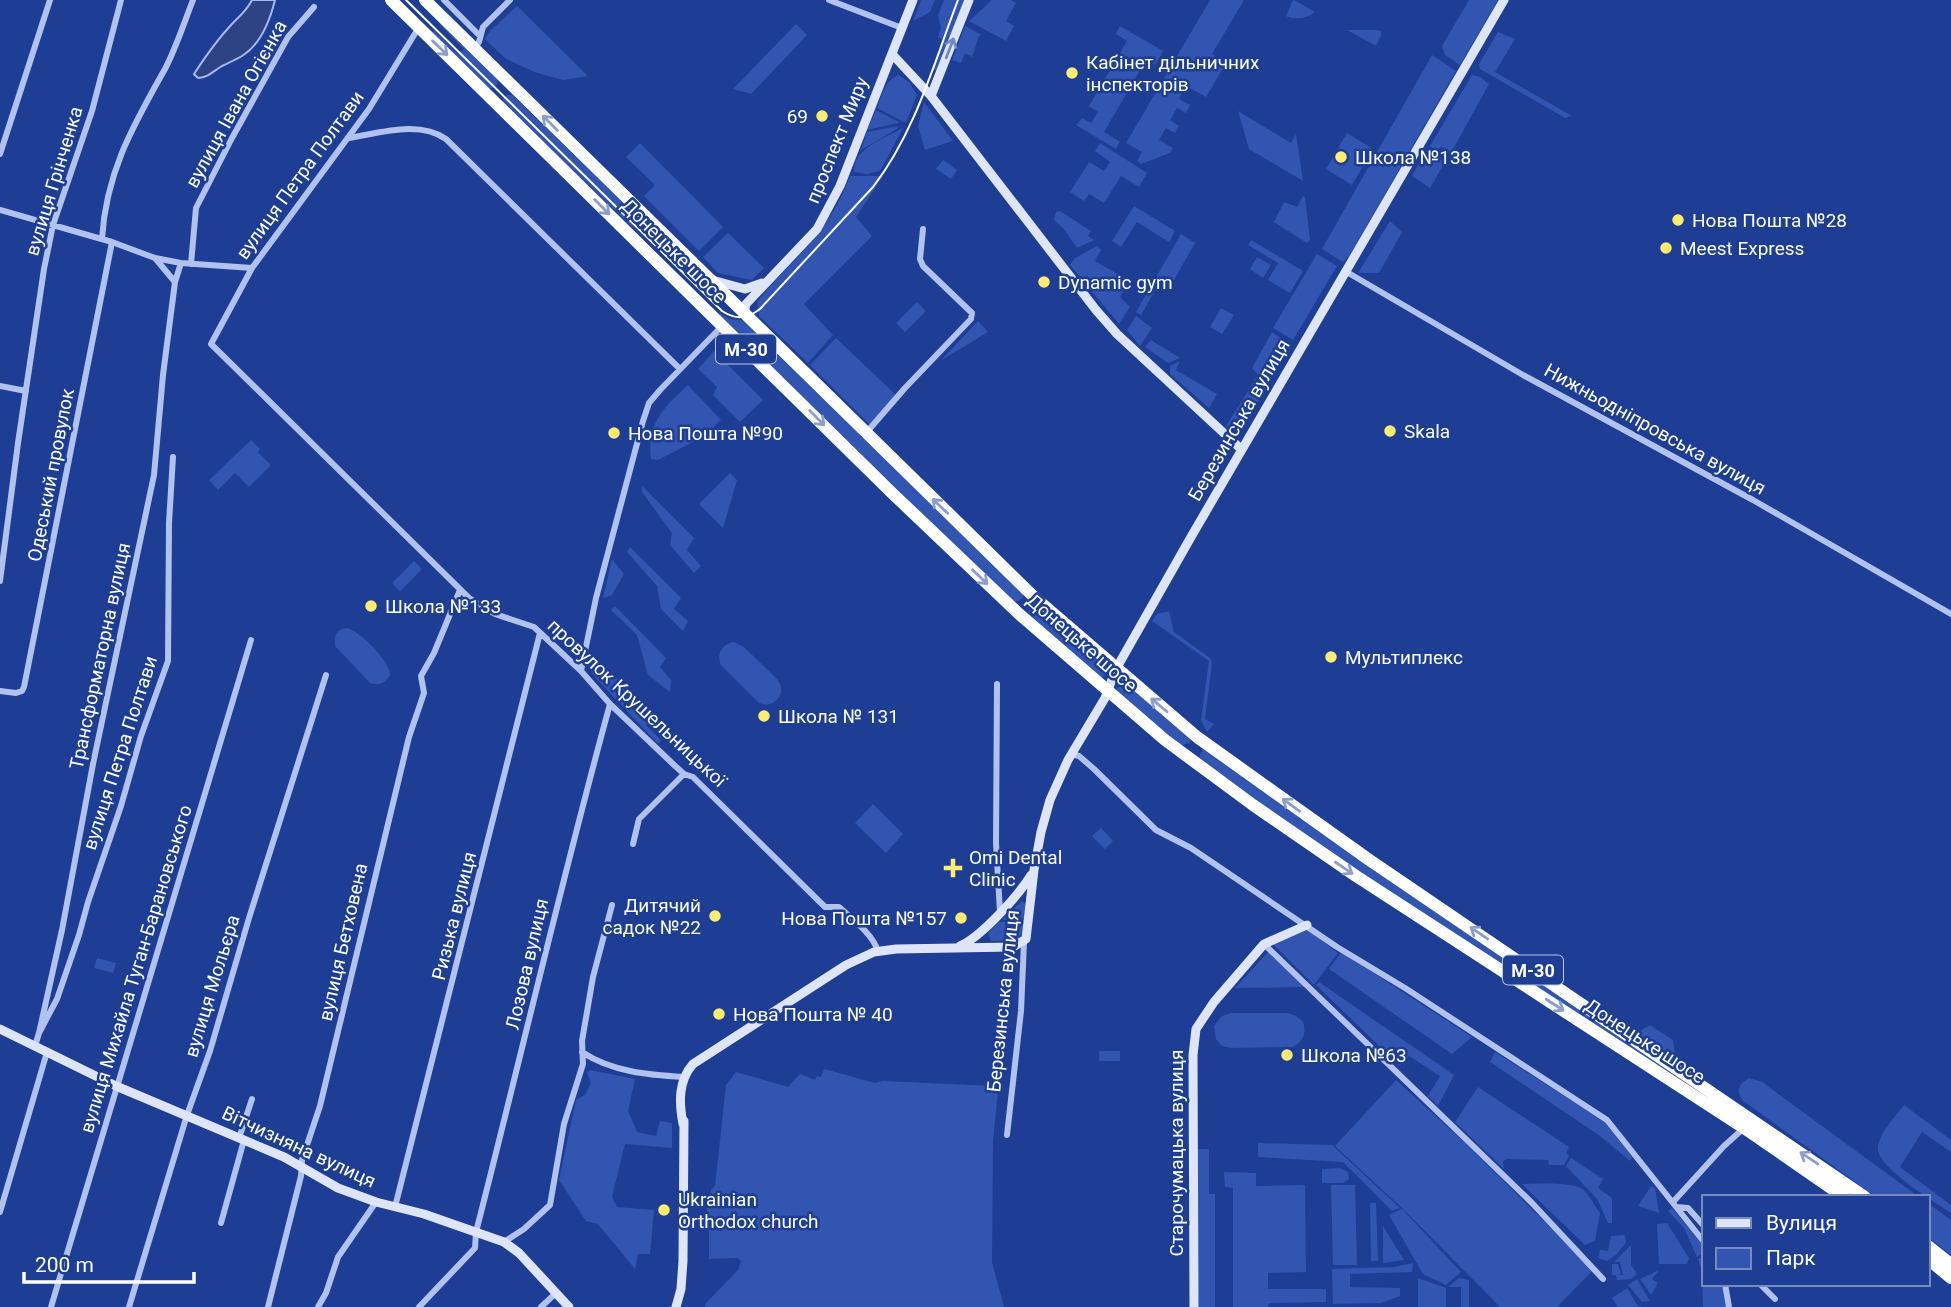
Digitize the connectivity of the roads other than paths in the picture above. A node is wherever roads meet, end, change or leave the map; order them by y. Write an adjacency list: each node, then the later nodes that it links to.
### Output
1 (51, 0): 21 (street)
2 (121, 0): 23 (street, вулиця Грінченка)
3 (194, 0): 25 (street)
4 (391, 0): 13 (highway, Донецьке шосе / М-30)
5 (425, 0): 15 (highway, Донецьке шосе / М-30)
6 (444, 0): 15 (street, Донецьке шосе)
7 (510, 0): 15 (street)
8 (829, 0): 14 (street)
9 (913, 0): 14 (street, проспект Миру)
10 (969, 0): 18 (street, one-way to 10)
11 (1504, 0): 31 (street, Березинська вулиця)
12 (314, 7): 29 (street, вулиця Івана Огієнка)
13 (419, 27): 19 (highway, Донецьке шосе / М-30, one-way to 19); 20 (street, вулиця Петра Полтави)
14 (902, 28): 16 (street, проспект Миру)
15 (477, 42): 17 (highway, Донецьке шосе / М-30)
16 (892, 54): 18 (street); 32 (street, проспект Миру)
17 (509, 83): 19 (highway); 33 (highway, Донецьке шосе / М-30, one-way to 17)
18 (931, 96): 44 (street)
19 (493, 100): 36 (highway, Донецьке шосе / М-30, one-way to 36)
20 (349, 138): 30 (street, вулиця Петра Полтави); 38 (street)
21 (0, 154)
22 (0, 210): 23 (street)
23 (53, 225): 25 (street); 42 (street, вулиця Грінченка)
24 (923, 229): 43 (street)
25 (102, 239): 26 (street)
26 (112, 242): 27 (street); 57 (street, Одеський провулок)
27 (155, 258): 28 (street); 34 (street)
28 (181, 263): 29 (street); 34 (street, Трансформаторна вулиця)
29 (191, 264): 30 (street)
30 (253, 268): 37 (street, вулиця Петра Полтави)
31 (1345, 271): 44 (street, Березинська вулиця); 50 (street, Нижньодніпровська вулиця)
32 (769, 278): 33 (street); 35 (street, проспект Миру)
33 (710, 279): 35 (highway, Донецьке шосе / М-30)
34 (175, 282): 78 (street, Трансформаторна вулиця)
35 (744, 313): 39 (highway, Донецьке шосе / М-30)
36 (722, 326): 38 (street); 41 (highway, Донецьке шосе / М-30)
37 (211, 344): 47 (street, провулок Крушельницької)
38 (680, 369): 54 (street)
39 (802, 371): 41 (highway); 43 (highway, Донецьке шосе / М-30)
40 (0, 386): 42 (street)
41 (785, 387): 49 (highway, Донецьке шосе / М-30, one-way to 49)
42 (26, 391): 46 (street, вулиця Грінченка)
43 (866, 433): 48 (highway, Донецьке шосе / М-30, one-way to 43)
44 (1241, 449): 53 (street, Березинська вулиця)
45 (173, 457): 78 (street, вулиця Петра Полтави)
46 (0, 581)
47 (460, 590): 51 (street, провулок Крушельницької); 91 (street, вулиця Бетховена)
48 (1033, 596): 49 (highway); 53 (highway, Донецьке шосе / М-30)
49 (1018, 613): 58 (highway, Донецьке шосе / М-30)
50 (1951, 614)
51 (540, 633): 54 (street, провулок Крушельницької); 96 (street, Ризька вулиця)
52 (251, 640): 84 (street, вулиця Михайла Туган-Барановського)
53 (1116, 668): 58 (street, Березинська вулиця); 60 (highway, Донецьке шосе / М-30, one-way to 53)
54 (581, 671): 59 (street, провулок Крушельницької)
55 (326, 675): 86 (street, вулиця Мольєра)
56 (997, 684): 69 (street, Березинська вулиця)
57 (0, 691)
58 (1107, 692): 61 (street, Березинська вулиця); 62 (highway, Донецьке шосе / М-30)
59 (610, 704): 63 (street, провулок Крушельницької); 100 (street, Лозова вулиця)
60 (1202, 741): 62 (highway); 93 (highway, Донецьке шосе / М-30, one-way to 60)
61 (1071, 754): 65 (street, Березинська вулиця); 70 (street)
62 (1188, 758): 88 (highway, Донецьке шосе / М-30, one-way to 88)
63 (684, 774): 64 (street); 76 (street, провулок Крушельницької)
64 (633, 844)
65 (1034, 870): 66 (street, Березинська вулиця); 67 (street, Березинська вулиця)
66 (1011, 902): 67 (street); 69 (street)
67 (1031, 904): 72 (street, Березинська вулиця)
68 (612, 905): 81 (street)
69 (1000, 912): 71 (street)
70 (1307, 925): 73 (street, Старочумацька вулиця); 95 (street)
71 (986, 927): 74 (street); 75 (street)
72 (1024, 942): 74 (street); 89 (street, Березинська вулиця)
73 (1264, 944): 107 (street); 120 (street, Старочумацька вулиця)
74 (994, 947): 75 (street)
75 (956, 948): 76 (street)
76 (878, 951): 82 (street)
77 (0, 1029): 79 (street, Вітчизняна вулиця)
78 (38, 1033): 79 (street, вулиця Петра Полтави)
79 (35, 1046): 80 (street, Вітчизняна вулиця)
80 (47, 1052): 84 (street, Вітчизняна вулиця); 97 (street)
81 (584, 1053): 83 (street); 102 (street)
82 (706, 1058): 83 (street); 87 (street)
83 (684, 1077): 87 (street)
84 (117, 1086): 86 (street, Вітчизняна вулиця); 112 (street, вулиця Михайла Туган-Барановського)
85 (253, 1099): 90 (street)
86 (187, 1115): 90 (street, Вітчизняна вулиця); 113 (street, вулиця Мольєра)
87 (683, 1124): 119 (street)
88 (1744, 1128): 92 (highway, Донецьке шосе / М-30); 95 (street)
89 (1007, 1135)
90 (242, 1139): 91 (street, Вітчизняна вулиця); 98 (street)
91 (302, 1167): 94 (street, Вітчизняна вулиця); 114 (street, вулиця Бетховена)
92 (1841, 1195)
93 (1862, 1195)
94 (376, 1202): 96 (street, Вітчизняна вулиця); 115 (street)
95 (1675, 1204): 99 (street); 101 (street)
96 (396, 1207): 100 (street, Вітчизняна вулиця)
97 (0, 1212)
98 (221, 1223)
99 (1702, 1224)
100 (476, 1232): 102 (street, Вітчизняна вулиця); 116 (street, Лозова вулиця)
101 (1702, 1239)
102 (505, 1242): 110 (street, Вітчизняна вулиця)
103 (1930, 1248): 105 (highway)
104 (1930, 1261): 106 (highway)
105 (1951, 1264)
106 (1951, 1278)
107 (1603, 1279)
108 (1725, 1286): 121 (street)
109 (1762, 1286): 111 (street)
110 (556, 1293): 117 (street); 118 (street, Вітчизняна вулиця)
111 (1775, 1299)
112 (51, 1307)
113 (129, 1307)
114 (268, 1307)
115 (318, 1307)
116 (419, 1307)
117 (541, 1307)
118 (569, 1307)
119 (676, 1307)
120 (1194, 1307)
121 (1729, 1307)

